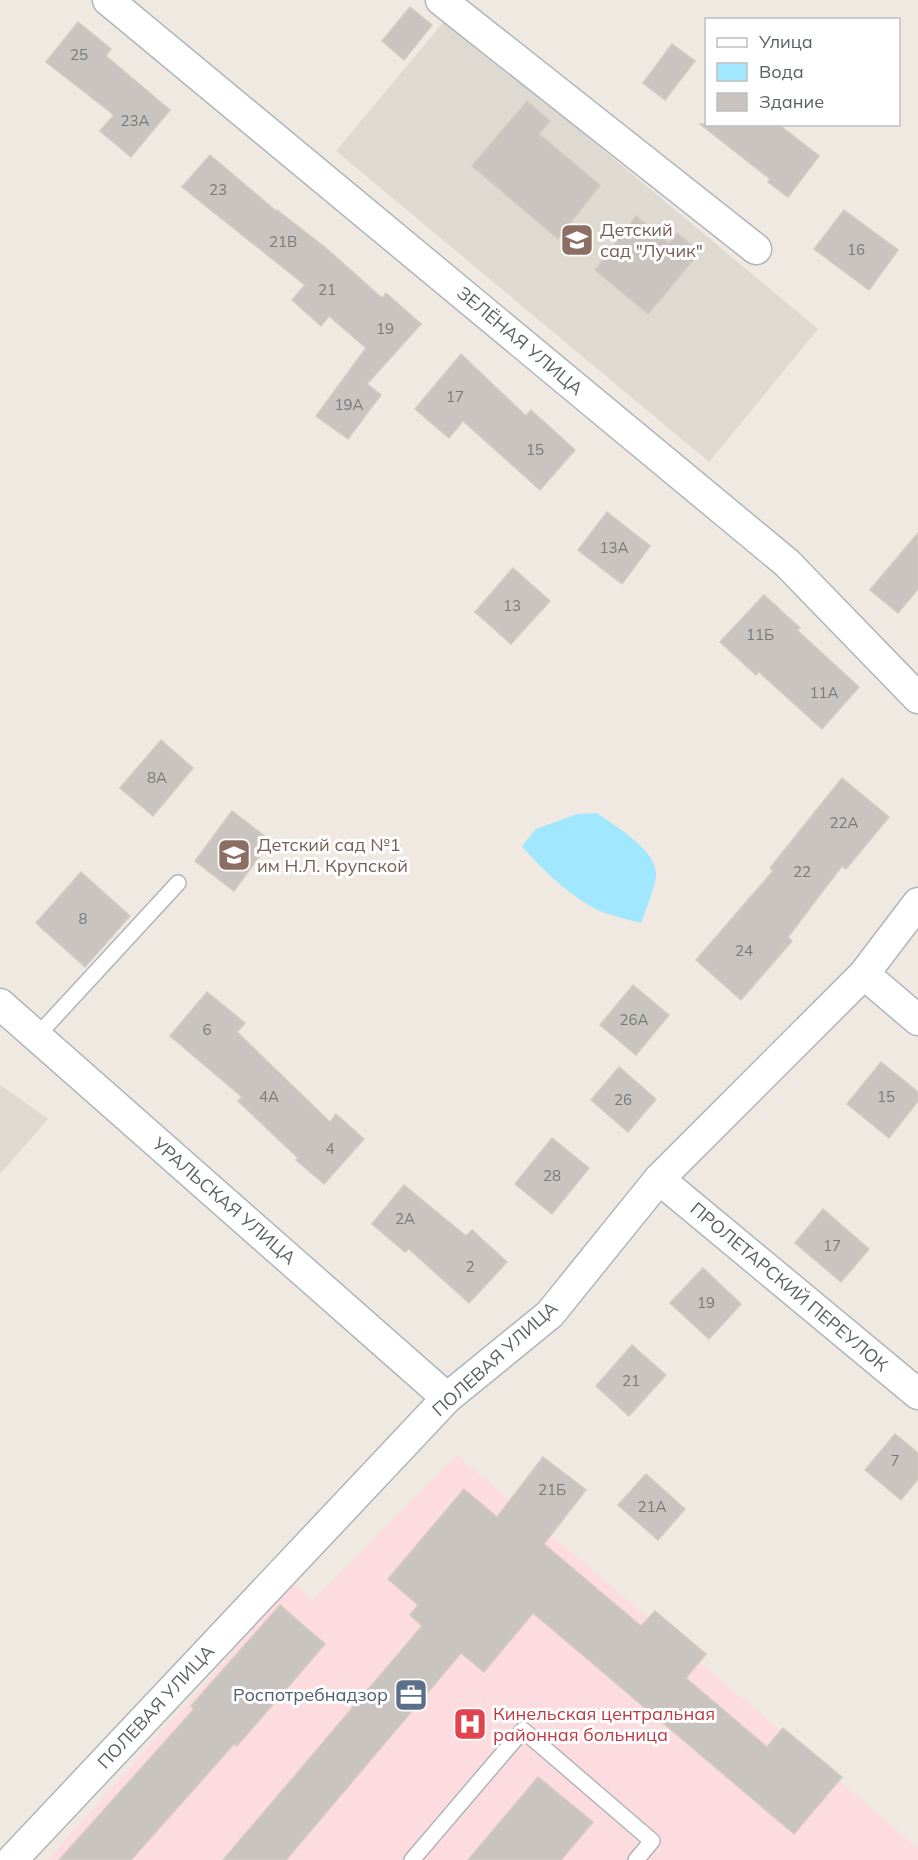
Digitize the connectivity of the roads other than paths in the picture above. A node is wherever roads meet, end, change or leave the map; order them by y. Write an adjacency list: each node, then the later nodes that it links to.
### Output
1 (108, 0): 4 (street, ЗЕЛЁНАЯ УЛИЦА)
2 (441, 0): 3 (street)
3 (756, 249)
4 (918, 698)
5 (178, 884): 10 (lane)
6 (918, 903): 7 (street, ПОЛЕВАЯ УЛИЦА)
7 (864, 974): 9 (street); 11 (street, ПОЛЕВАЯ УЛИЦА)
8 (0, 1004): 10 (street, УРАЛЬСКАЯ УЛИЦА)
9 (918, 1020)
10 (37, 1036): 13 (street, УРАЛЬСКАЯ УЛИЦА)
11 (659, 1179): 12 (street, ПРОЛЕТАРСКИЙ ПЕРЕУЛОК); 13 (street, ПОЛЕВАЯ УЛИЦА)
12 (918, 1394)
13 (447, 1398): 14 (street, ПОЛЕВАЯ УЛИЦА)
14 (12, 1860)
15 (412, 1860): 16 (lane)
16 (636, 1860)

